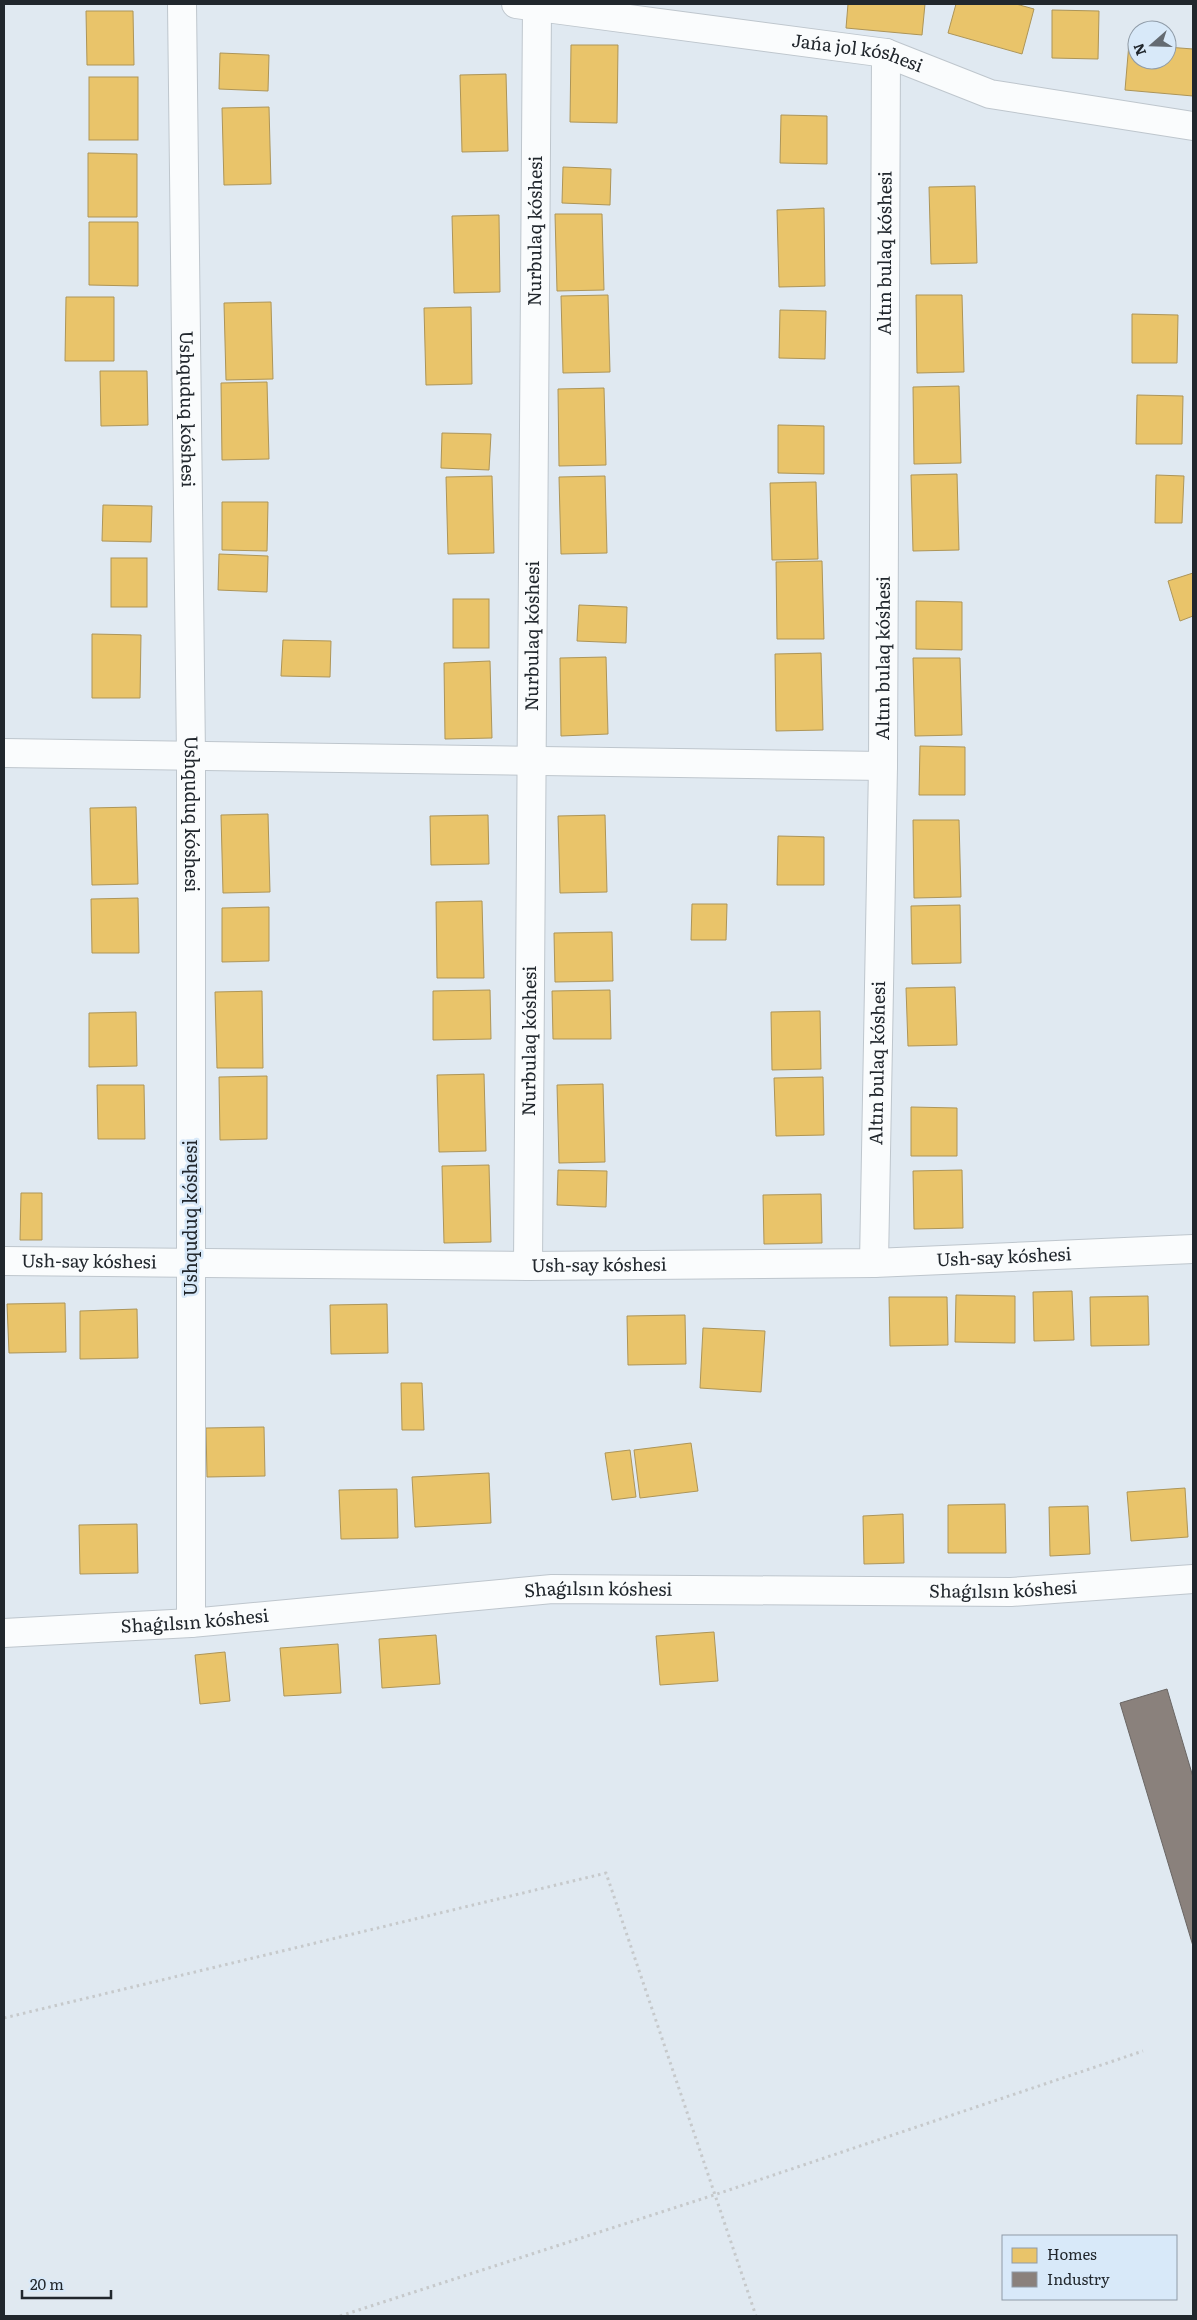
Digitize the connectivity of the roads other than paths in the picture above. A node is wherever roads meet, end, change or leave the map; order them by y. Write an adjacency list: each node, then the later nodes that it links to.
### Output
1 (182, 4): 6 (street, Ushquduq kóshesi)
2 (526, 5): 3 (street, Jańa jol kóshesi); 7 (street, Nurbulaq kóshesi)
3 (886, 53): 4 (street, Jańa jol kóshesi); 8 (street, Altın bulaq kóshesi)
4 (1193, 126)
5 (4, 753): 6 (street)
6 (191, 756): 7 (street); 11 (street, Ushquduq kóshesi)
7 (531, 761): 8 (street); 13 (street, Nurbulaq kóshesi)
8 (883, 766): 12 (street, Altın bulaq kóshesi)
9 (1193, 1248): 12 (street, Ush-say kóshesi)
10 (4, 1261): 11 (street, Ush-say kóshesi)
11 (191, 1262): 13 (street, Ush-say kóshesi); 15 (street, Ushquduq kóshesi)
12 (874, 1263): 13 (street, Ush-say kóshesi)
13 (528, 1266)
14 (1193, 1579): 15 (street, Shaǵılsın kóshesi)
15 (191, 1623): 16 (street, Shaǵılsın kóshesi)
16 (4, 1633)

